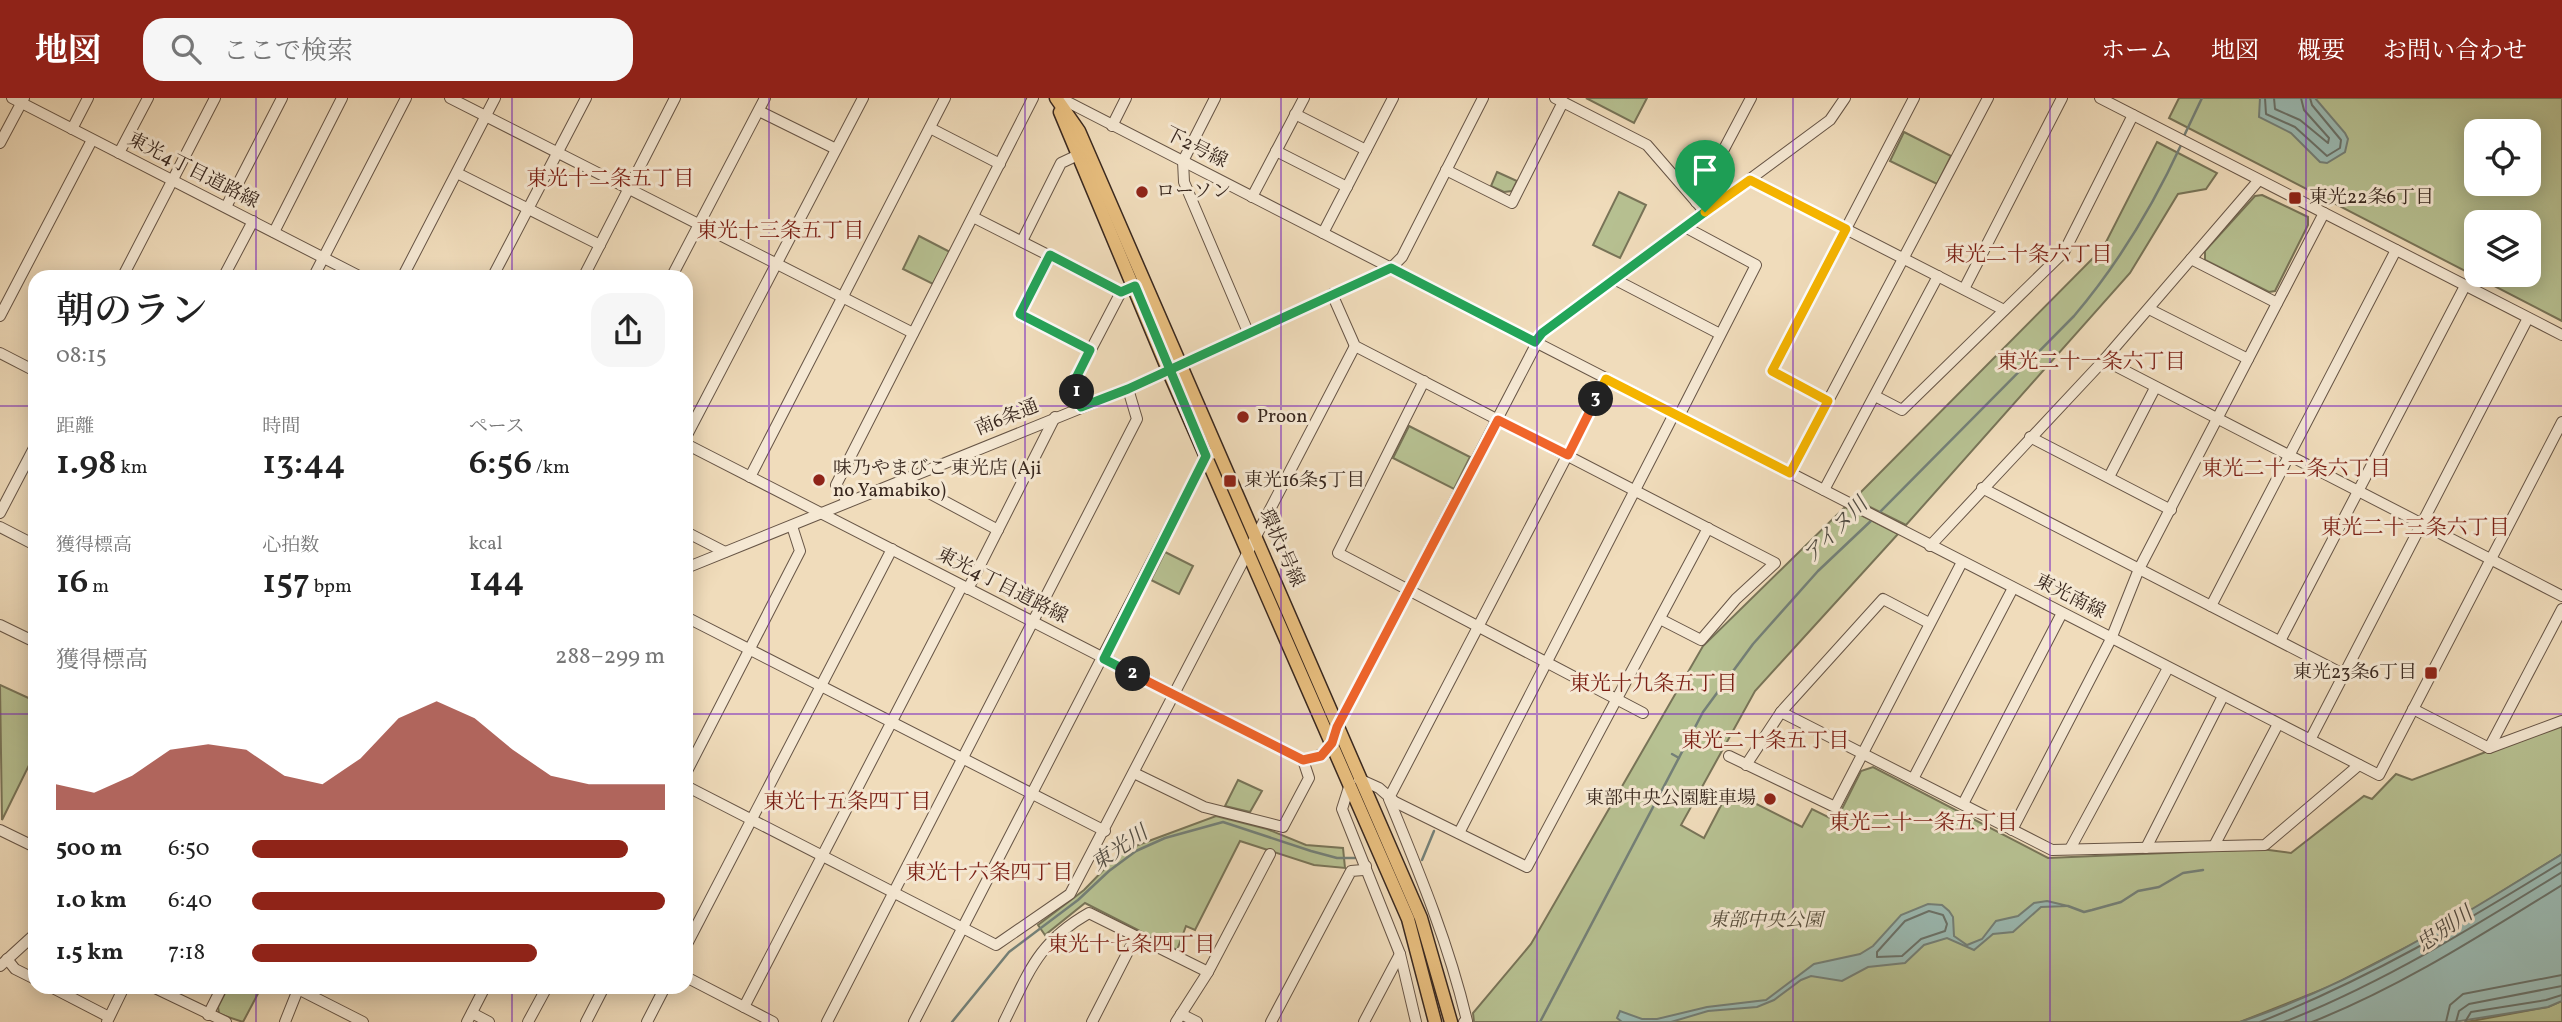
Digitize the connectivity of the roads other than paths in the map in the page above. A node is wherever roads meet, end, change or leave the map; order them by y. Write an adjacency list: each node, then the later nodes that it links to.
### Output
1 (88, 98): 36 (street)
2 (148, 98): 43 (street)
3 (215, 98): 51 (street)
4 (282, 98): 56 (street)
5 (342, 98): 65 (street)
6 (406, 98): 71 (street)
7 (450, 98): 33 (street)
8 (495, 98): 33 (street)
9 (586, 98): 42 (street)
10 (675, 98): 53 (street)
11 (765, 98): 30 (street)
12 (863, 98): 39 (street)
13 (945, 98): 35 (street)
14 (1033, 98): 46 (street)
15 (1057, 98): 34 (street, 下2号線); 44 (main road, 環状1号線); 86 (main road, 環状1号線)
16 (1126, 98): 34 (street)
17 (1215, 98): 45 (street)
18 (1304, 98): 31 (street)
19 (1393, 98): 40 (street)
20 (1483, 98): 47 (street)
21 (1751, 98): 55 (street)
22 (1845, 98): 49 (street)
23 (1914, 98): 64 (street)
24 (1988, 98): 72 (street)
25 (2062, 98): 90 (street)
26 (2100, 98): 29 (street)
27 (19, 100): 36 (street, 東光4丁目道路線); 38 (street)
28 (1559, 100): 47 (street); 55 (street)
29 (2119, 102): 32 (street)
30 (759, 111): 39 (street); 62 (street)
31 (1295, 114): 40 (street); 41 (street)
32 (2133, 115): 50 (street); 96 (street)
33 (486, 116): 42 (street); 48 (street)
34 (1112, 126): 45 (street, 下2号線)
35 (930, 128): 46 (street); 93 (street)
36 (72, 129): 37 (street, 東光4丁目道路線)
37 (92, 139): 43 (street, 東光4丁目道路線); 97 (street)
38 (0, 143)
39 (836, 149): 74 (street)
40 (1366, 150): 52 (street)
41 (1276, 151): 52 (street); 54 (street)
42 (558, 152): 53 (street); 57 (street)
43 (119, 153): 51 (street, 東光4丁目道路線)
44 (1078, 155): 67 (street); 86 (main road, 環状1号線)
45 (1182, 161): 54 (street, 下2号線); 99 (street)
46 (1000, 164): 60 (street)
47 (1446, 170): 75 (street)
48 (457, 173): 57 (street); 80 (street)
49 (1750, 180): 58 (street); 64 (street)
50 (2259, 180): 59 (street); 73 (street)
51 (173, 181): 56 (street, 東光4丁目道路線); 76 (street)
52 (1347, 187): 66 (street)
53 (628, 189): 62 (street); 68 (street)
54 (1252, 197): 66 (street, 下2号線)
55 (1696, 202): 58 (street)
56 (226, 207): 61 (street, 東光4丁目道路線)
57 (528, 209): 68 (street); 81 (street)
58 (1705, 212): 63 (street)
59 (2324, 213): 69 (street); 94 (street)
60 (973, 217): 67 (street); 100 (street)
61 (253, 221): 65 (street, 東光4丁目道路線); 77 (street)
62 (699, 225): 74 (street); 83 (street)
63 (1685, 227): 85 (street); 101 (street)
64 (1846, 229): 72 (street); 117 (street)
65 (274, 232): 71 (street, 東光4丁目道路線)
66 (1323, 233): 75 (street, 下2号線)
67 (1022, 241): 70 (street)
68 (600, 245): 82 (street)
69 (2396, 250): 87 (street); 129 (street)
70 (1050, 255): 91 (street); 105 (street)
71 (324, 258): 78 (street); 79 (street, 東光4丁目道路線)
72 (1904, 258): 84 (street); 117 (street)
73 (2191, 259): 94 (street); 95 (street)
74 (776, 264): 93 (street); 124 (street)
75 (1391, 268): 92 (street, 南6条通); 103 (street, 東光南線)
76 (126, 270)
77 (227, 270)
78 (317, 270)
79 (347, 270)
80 (406, 270)
81 (496, 270)
82 (587, 270)
83 (675, 270)
84 (1938, 276): 90 (street); 116 (street)
85 (1614, 279): 101 (street); 103 (street)
86 (1140, 283): 91 (street); 109 (main road, 環状1号線); 111 (main road, 環状1号線)
87 (2464, 285)
88 (2464, 287): 138 (street)
89 (2467, 287): 98 (street)
90 (1964, 289): 96 (street)
91 (1121, 292): 105 (street)
92 (1332, 294): 99 (street, 南6条通); 104 (street)
93 (842, 299): 100 (street); 132 (street)
94 (2277, 303): 107 (street)
95 (2148, 309): 107 (street); 108 (street)
96 (2004, 310): 116 (street)
97 (0, 316)
98 (2528, 318): 102 (street); 143 (street)
99 (1248, 332): 109 (street, 南6条通)
100 (913, 333): 139 (street)
101 (1720, 334): 119 (street)
102 (2562, 335)
103 (1535, 342): 112 (street, 東光南線); 122 (street)
104 (1355, 346): 113 (street); 149 (street)
105 (1090, 350): 118 (street)
106 (0, 353): 110 (street)
107 (2248, 359): 121 (street)
108 (2104, 360): 114 (street); 125 (street)
109 (1180, 364): 111 (street, 南6条通); 127 (main road, 環状1号線)
110 (28, 367)
111 (1168, 370): 115 (street, 南6条通); 127 (main road, 環状1号線)
112 (1606, 379): 119 (street, 東光南線); 128 (street)
113 (1424, 381): 122 (street); 161 (street)
114 (2155, 388): 121 (street); 133 (street)
115 (1128, 389): 118 (street, 南6条通); 168 (street)
116 (1875, 396): 137 (street)
117 (1828, 401): 131 (street)
118 (1081, 407): 120 (street, 南6条通)
119 (1676, 415): 131 (street, 東光南線); 136 (street)
120 (1055, 417): 134 (street, 南6条通); 147 (street)
121 (2218, 419): 129 (street); 140 (street)
122 (1498, 420): 128 (street); 161 (street)
123 (2562, 422): 155 (street, 東光南線)
124 (693, 424)
125 (2030, 437): 133 (street); 135 (street)
126 (693, 448): 132 (street, 東光4丁目道路線)
127 (1212, 454): 149 (main road, 環状1号線); 154 (main road, 環状1号線); 176 (street)
128 (1568, 455): 136 (street); 171 (street)
129 (2288, 456): 138 (street); 163 (street)
130 (28, 459): 141 (street)
131 (1790, 473): 137 (street, 東光南線)
132 (750, 477): 142 (street, 東光4丁目道路線)
133 (2109, 477): 140 (street)
134 (904, 479): 139 (street, 南6条通); 147 (street)
135 (1982, 488): 151 (street); 158 (street)
136 (1635, 490): 146 (street); 177 (street)
137 (1824, 490): 151 (street, 東光南線)
138 (2358, 492): 143 (street); 174 (street)
139 (848, 502): 142 (street, 南6条通)
140 (2171, 510): 158 (street)
141 (0, 513)
142 (820, 514): 144 (street, 南6条通); 152 (street, 東光4丁目道路線)
143 (2421, 523): 155 (street); 179 (street)
144 (792, 526): 153 (street, 南6条通); 175 (street)
145 (0, 527): 150 (street)
146 (1708, 528): 166 (street); 166 (street)
147 (998, 530): 159 (street)
148 (693, 536): 153 (street)
149 (1256, 539): 154 (street); 190 (main road, 環状1号線)
150 (28, 541)
151 (1930, 546): 156 (street, 東光南線)
152 (892, 549): 159 (street, 東光4丁目道路線); 180 (street)
153 (725, 552): 157 (street, 南6条通)
154 (1248, 554): 181 (street); 192 (main road, 環状1号線)
155 (2491, 560): 162 (street); 184 (street, 東光南線)
156 (1962, 562): 160 (street, 東光南線); 169 (street)
157 (693, 565)
158 (2139, 569): 163 (street); 173 (street)
159 (965, 587): 168 (street, 東光4丁目道路線); 188 (street)
160 (2013, 588): 165 (street, 東光南線); 202 (street)
161 (1408, 591): 171 (street); 190 (street)
162 (2562, 596)
163 (2211, 606): 174 (street)
164 (2562, 609): 193 (street)
165 (2062, 613): 173 (street, 東光南線); 207 (street)
166 (1660, 619): 183 (street)
167 (693, 621): 175 (street)
168 (1033, 622): 176 (street, 東光4丁目道路線); 196 (street)
169 (1929, 623): 185 (street); 194 (street)
170 (0, 625): 172 (street)
171 (1479, 627): 177 (street); 206 (street)
172 (28, 639)
173 (2111, 639): 178 (street, 東光南線); 210 (street)
174 (2280, 641): 179 (street)
175 (750, 650): 180 (street); 197 (street)
176 (1104, 659): 181 (street, 東光4丁目道路線); 205 (street)
177 (1547, 662): 183 (street); 212 (street)
178 (2168, 668): 182 (street, 東光南線); 216 (street)
179 (2345, 675): 191 (street)
180 (820, 685): 188 (street); 208 (street)
181 (1174, 695): 198 (street, 東光4丁目道路線); 201 (street)
182 (2223, 696): 189 (street, 東光南線); 215 (street)
183 (1618, 699): 186 (street); 212 (street)
184 (2413, 709): 193 (street); 200 (street, 東光南線)
185 (1781, 712): 194 (street); 199 (street)
186 (1643, 713)
187 (2562, 721): 193 (street)
188 (891, 722): 196 (street); 218 (street)
189 (2278, 724): 191 (street, 東光南線); 214 (street)
190 (1337, 727): 192 (street); 203 (main road, 環状1号線)
191 (2310, 740): 200 (street, 東光南線)
192 (1332, 743): 198 (street); 203 (main road, 環状1号線)
193 (2488, 748)
194 (1863, 753): 199 (street); 202 (street)
195 (1729, 756): 199 (street)
196 (962, 758): 205 (street); 220 (street)
197 (693, 760)
198 (1303, 760): 201 (street)
199 (1746, 765)
200 (2359, 765): 214 (street)
201 (1134, 773): 211 (street)
202 (1913, 779): 207 (street)
203 (1354, 781): 206 (street); 219 (street); 262 (main road, 環状1号線); 263 (main road, 環状1号線)
204 (693, 790): 208 (street)
205 (1032, 794): 211 (street); 221 (street)
206 (1389, 798): 212 (street); 245 (street)
207 (1963, 804): 210 (street)
208 (751, 820): 218 (street); 222 (street)
209 (0, 830): 213 (street)
210 (2012, 830): 216 (street)
211 (1105, 831): 221 (street)
212 (1459, 833)
213 (28, 844)
214 (2214, 846): 215 (street)
215 (2146, 848): 216 (street)
216 (2070, 849)
217 (1270, 854): 227 (street)
218 (821, 855): 220 (street); 240 (street)
219 (1366, 866): 225 (street); 259 (street)
220 (893, 892): 221 (street); 254 (street)
221 (962, 928): 255 (street)
222 (693, 932)
223 (1136, 936): 227 (street); 256 (street); 257 (street)
224 (28, 940): 226 (street)
225 (1400, 954): 260 (street); 261 (street)
226 (4, 962): 228 (street)
227 (1208, 972): 243 (street)
228 (28, 976)
229 (693, 981): 240 (street)
230 (63, 994): 244 (street)
231 (120, 994): 244 (street)
232 (167, 994): 241 (street)
233 (218, 994): 241 (street)
234 (297, 994): 247 (street)
235 (310, 994): 248 (street)
236 (481, 994): 242 (street)
237 (543, 994): 250 (street)
238 (600, 994): 251 (street)
239 (661, 994): 252 (street)
240 (744, 1007): 253 (street)
241 (208, 1015): 246 (street)
242 (469, 1018): 249 (street)
243 (1178, 1018): 258 (street)
244 (108, 1019)
245 (1465, 1021)
246 (226, 1022)
247 (285, 1022)
248 (363, 1022)
249 (489, 1022)
250 (528, 1022)
251 (586, 1022)
252 (647, 1022)
253 (773, 1022)
254 (827, 1022)
255 (914, 1022)
256 (1004, 1022)
257 (1092, 1022)
258 (1197, 1022)
259 (1271, 1022)
260 (1364, 1022)
261 (1416, 1022)
262 (1435, 1022)
263 (1451, 1022)

